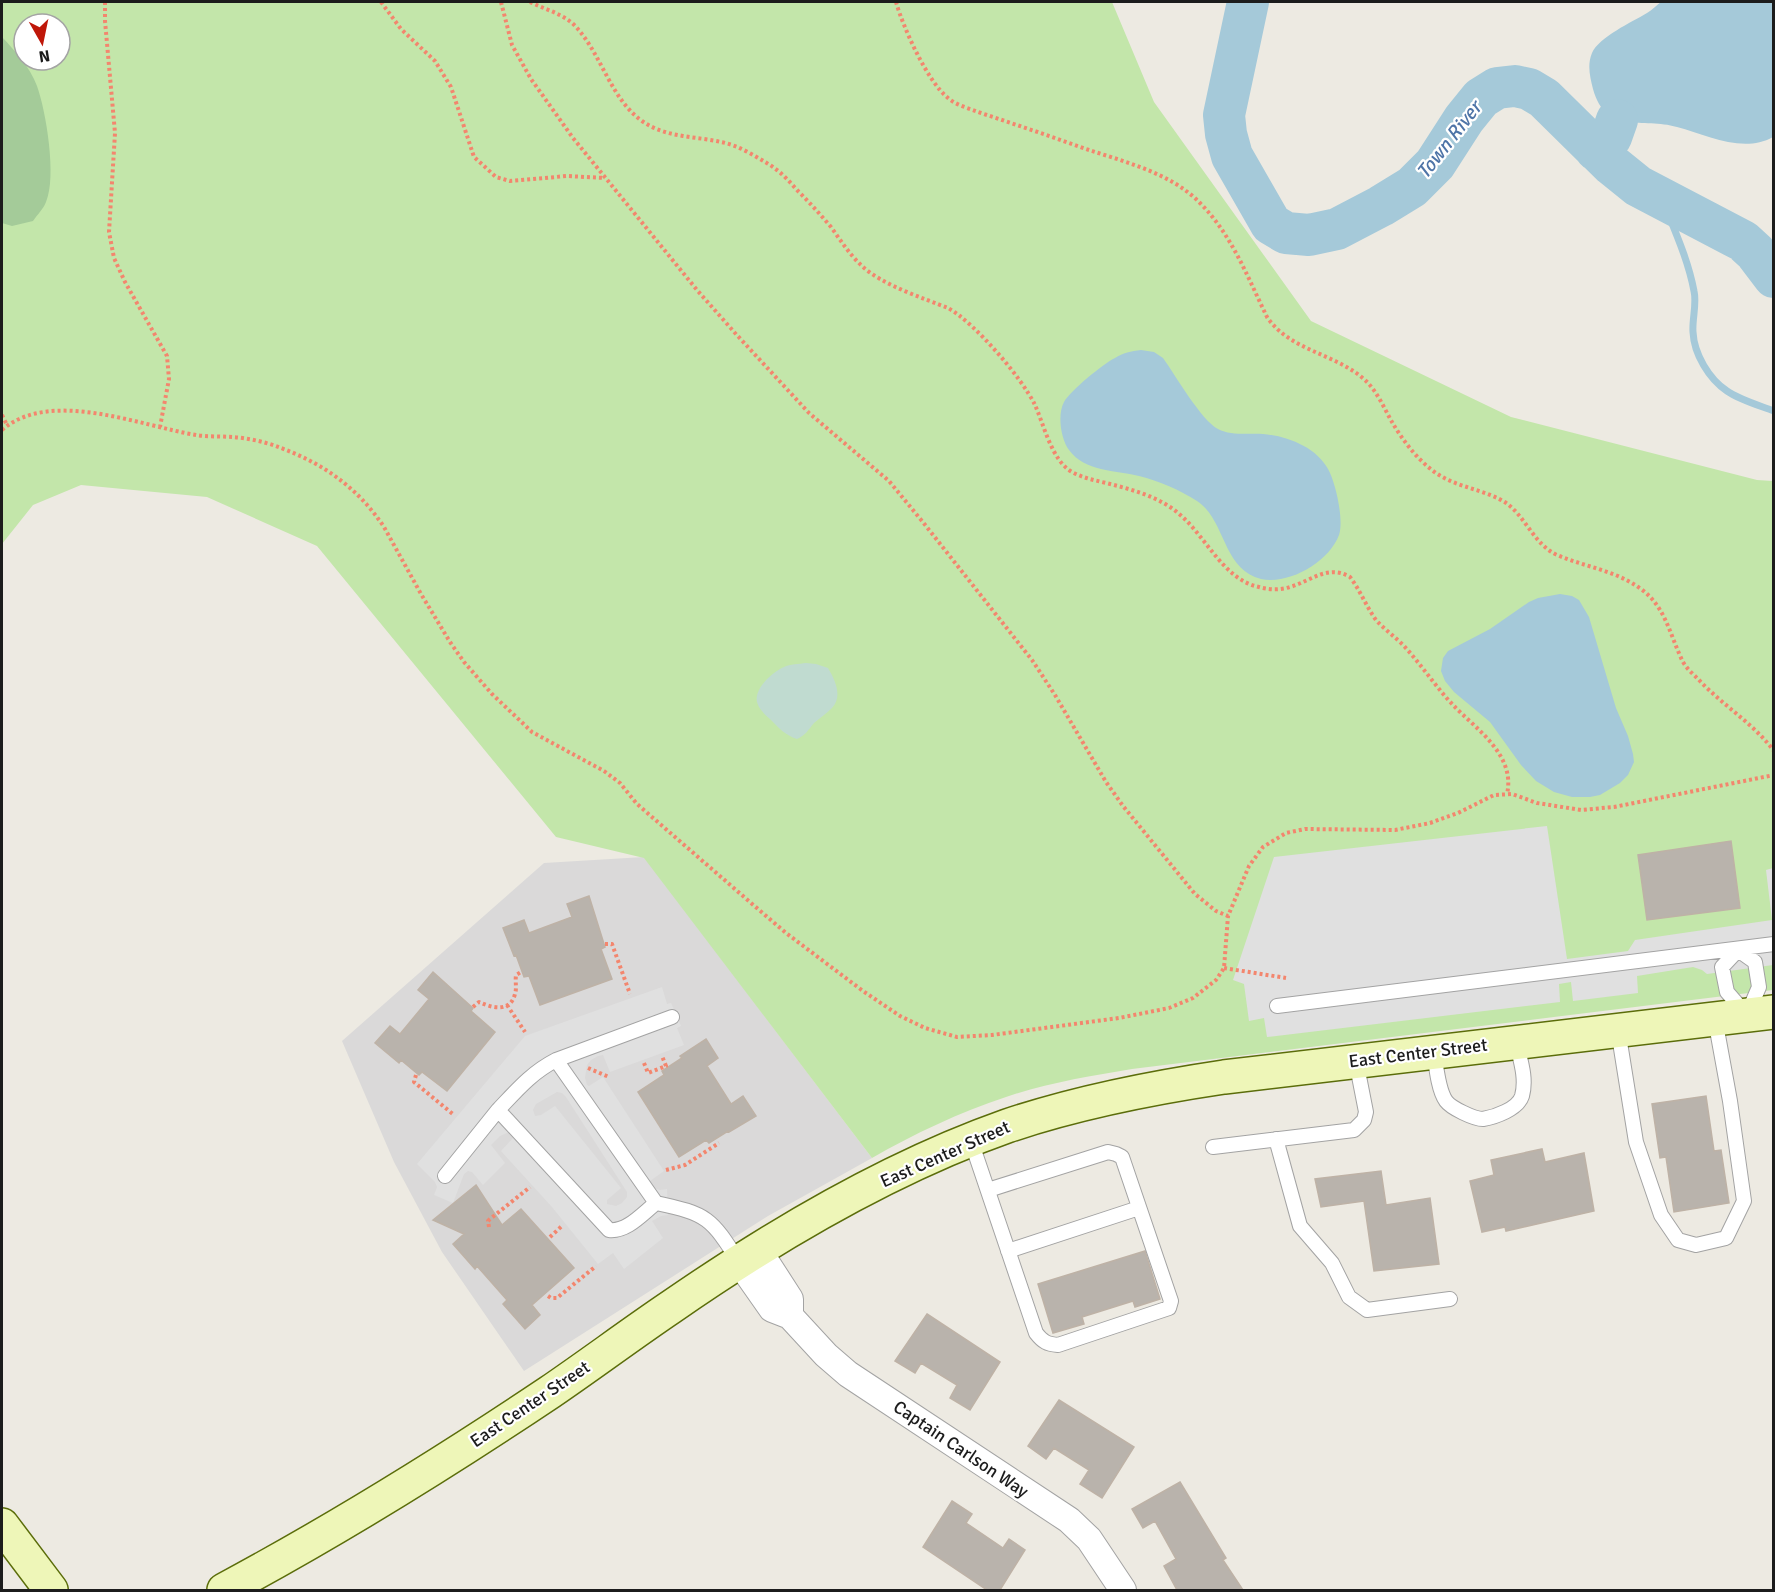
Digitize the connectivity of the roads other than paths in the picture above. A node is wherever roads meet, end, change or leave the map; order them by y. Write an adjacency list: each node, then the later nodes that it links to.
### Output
1 (1773, 944): 2 (lane)
2 (1737, 950): 3 (lane); 4 (lane); 4 (lane)
3 (1277, 1006)
4 (1760, 1014): 6 (main road, East Center Street)
5 (672, 1017): 10 (lane)
6 (1715, 1019): 7 (main road, East Center Street); 7 (lane)
7 (1618, 1030): 8 (main road, East Center Street)
8 (1516, 1041): 9 (main road, East Center Street); 9 (lane)
9 (1434, 1051): 11 (main road, East Center Street)
10 (556, 1060): 12 (lane); 18 (lane)
11 (1356, 1061): 13 (lane); 14 (main road, East Center Street)
12 (498, 1110): 16 (lane); 18 (lane)
13 (1276, 1139): 15 (lane); 22 (lane)
14 (971, 1140): 17 (lane); 21 (main road, East Center Street)
15 (1213, 1147)
16 (445, 1176)
17 (988, 1191): 19 (lane); 20 (lane)
18 (656, 1203): 21 (lane)
19 (1139, 1208): 20 (lane); 20 (lane)
20 (1008, 1251)
21 (749, 1256): 25 (main road, East Center Street); 26 (street, Captain Carlson Way)
22 (1450, 1299)
23 (2, 1525): 24 (main road)
24 (51, 1590)
25 (224, 1590)
26 (1123, 1590)

